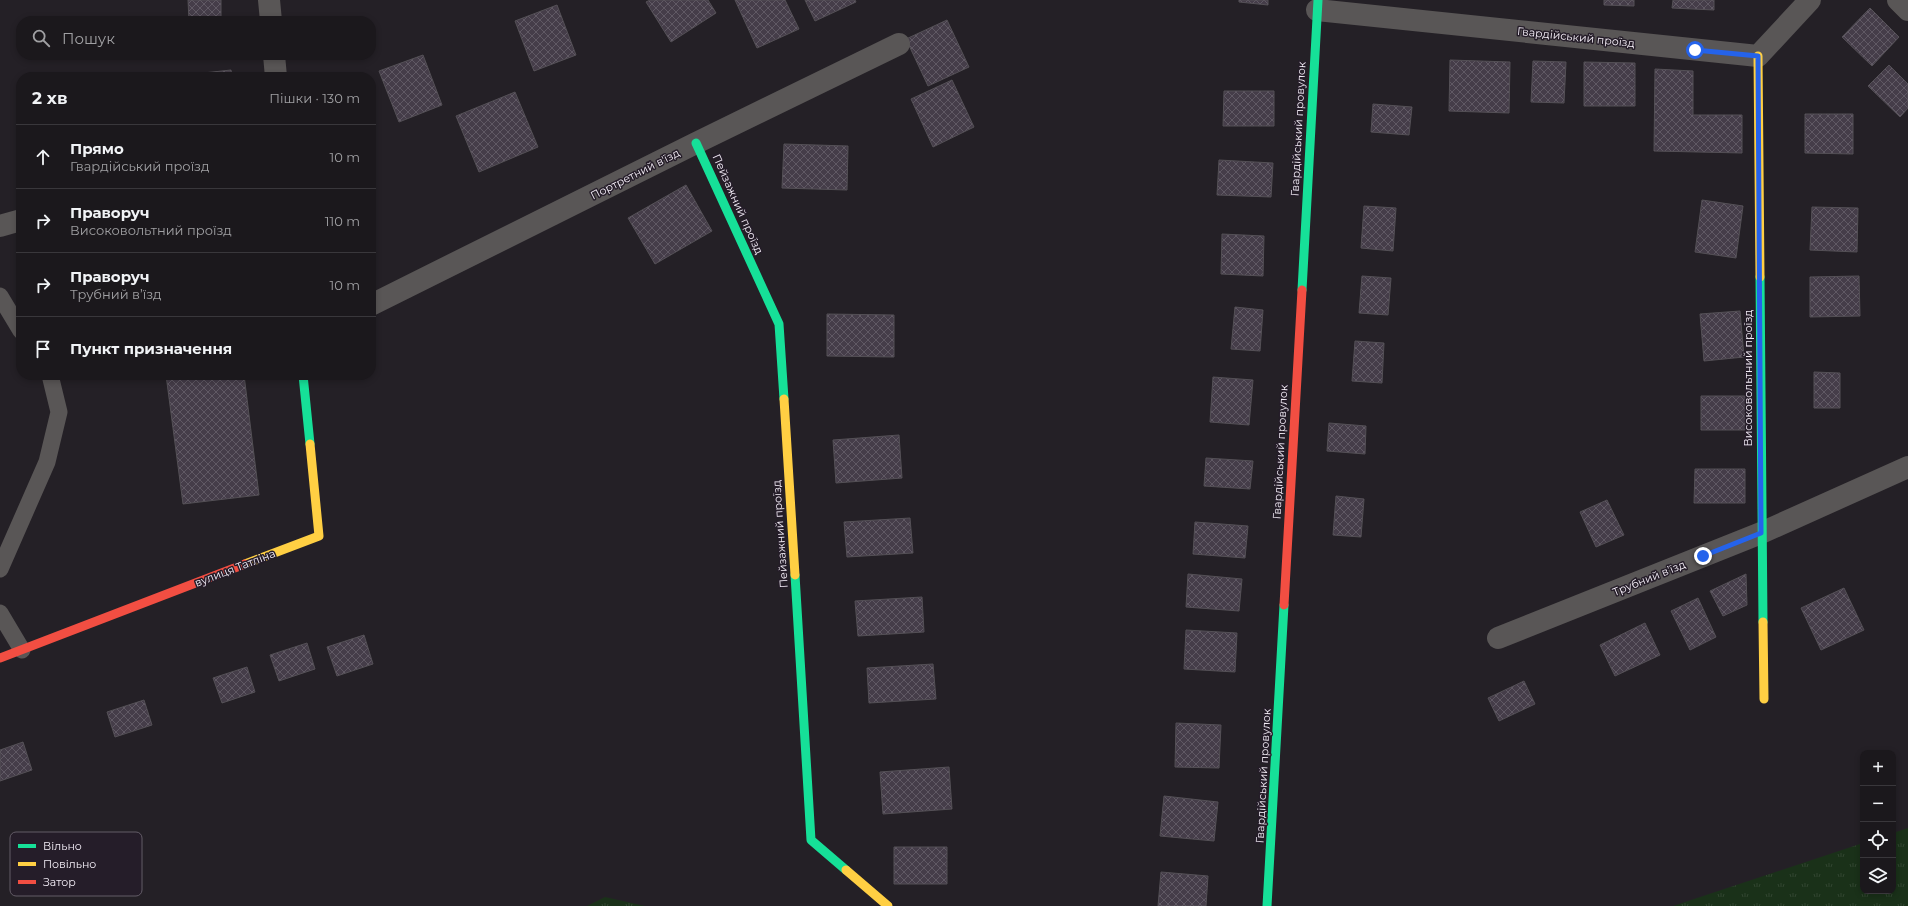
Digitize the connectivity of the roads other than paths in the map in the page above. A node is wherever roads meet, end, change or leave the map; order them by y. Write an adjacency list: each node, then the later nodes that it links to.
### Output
1 (269, 0): 6 (street)
2 (1810, 0): 8 (street)
3 (1898, 0): 5 (street)
4 (1317, 5): 8 (street, Гвардійський проїзд); 28 (street, Гвардійський провулок)
5 (1908, 10)
6 (271, 16)
7 (900, 44): 11 (street, Портретний в'їзд)
8 (1758, 56): 20 (street, Високовольтний проїзд)
9 (274, 60): 10 (street)
10 (276, 72)
11 (696, 143): 15 (street, Портретний в'їзд); 27 (street, Пейзажний проїзд)
12 (16, 221): 13 (street)
13 (0, 226)
14 (0, 296): 16 (lane)
15 (376, 303)
16 (16, 323)
17 (51, 380): 21 (lane)
18 (303, 380): 24 (street, вулиця Татліна)
19 (1908, 467): 20 (street, Трубний в’їзд)
20 (1761, 533): 23 (street, Трубний в’їзд); 26 (street, Високовольтний проїзд)
21 (0, 569)
22 (0, 613): 24 (lane)
23 (1498, 638)
24 (22, 650): 25 (street, вулиця Татліна)
25 (0, 658)
26 (1764, 699)
27 (888, 906)
28 (1267, 906)

